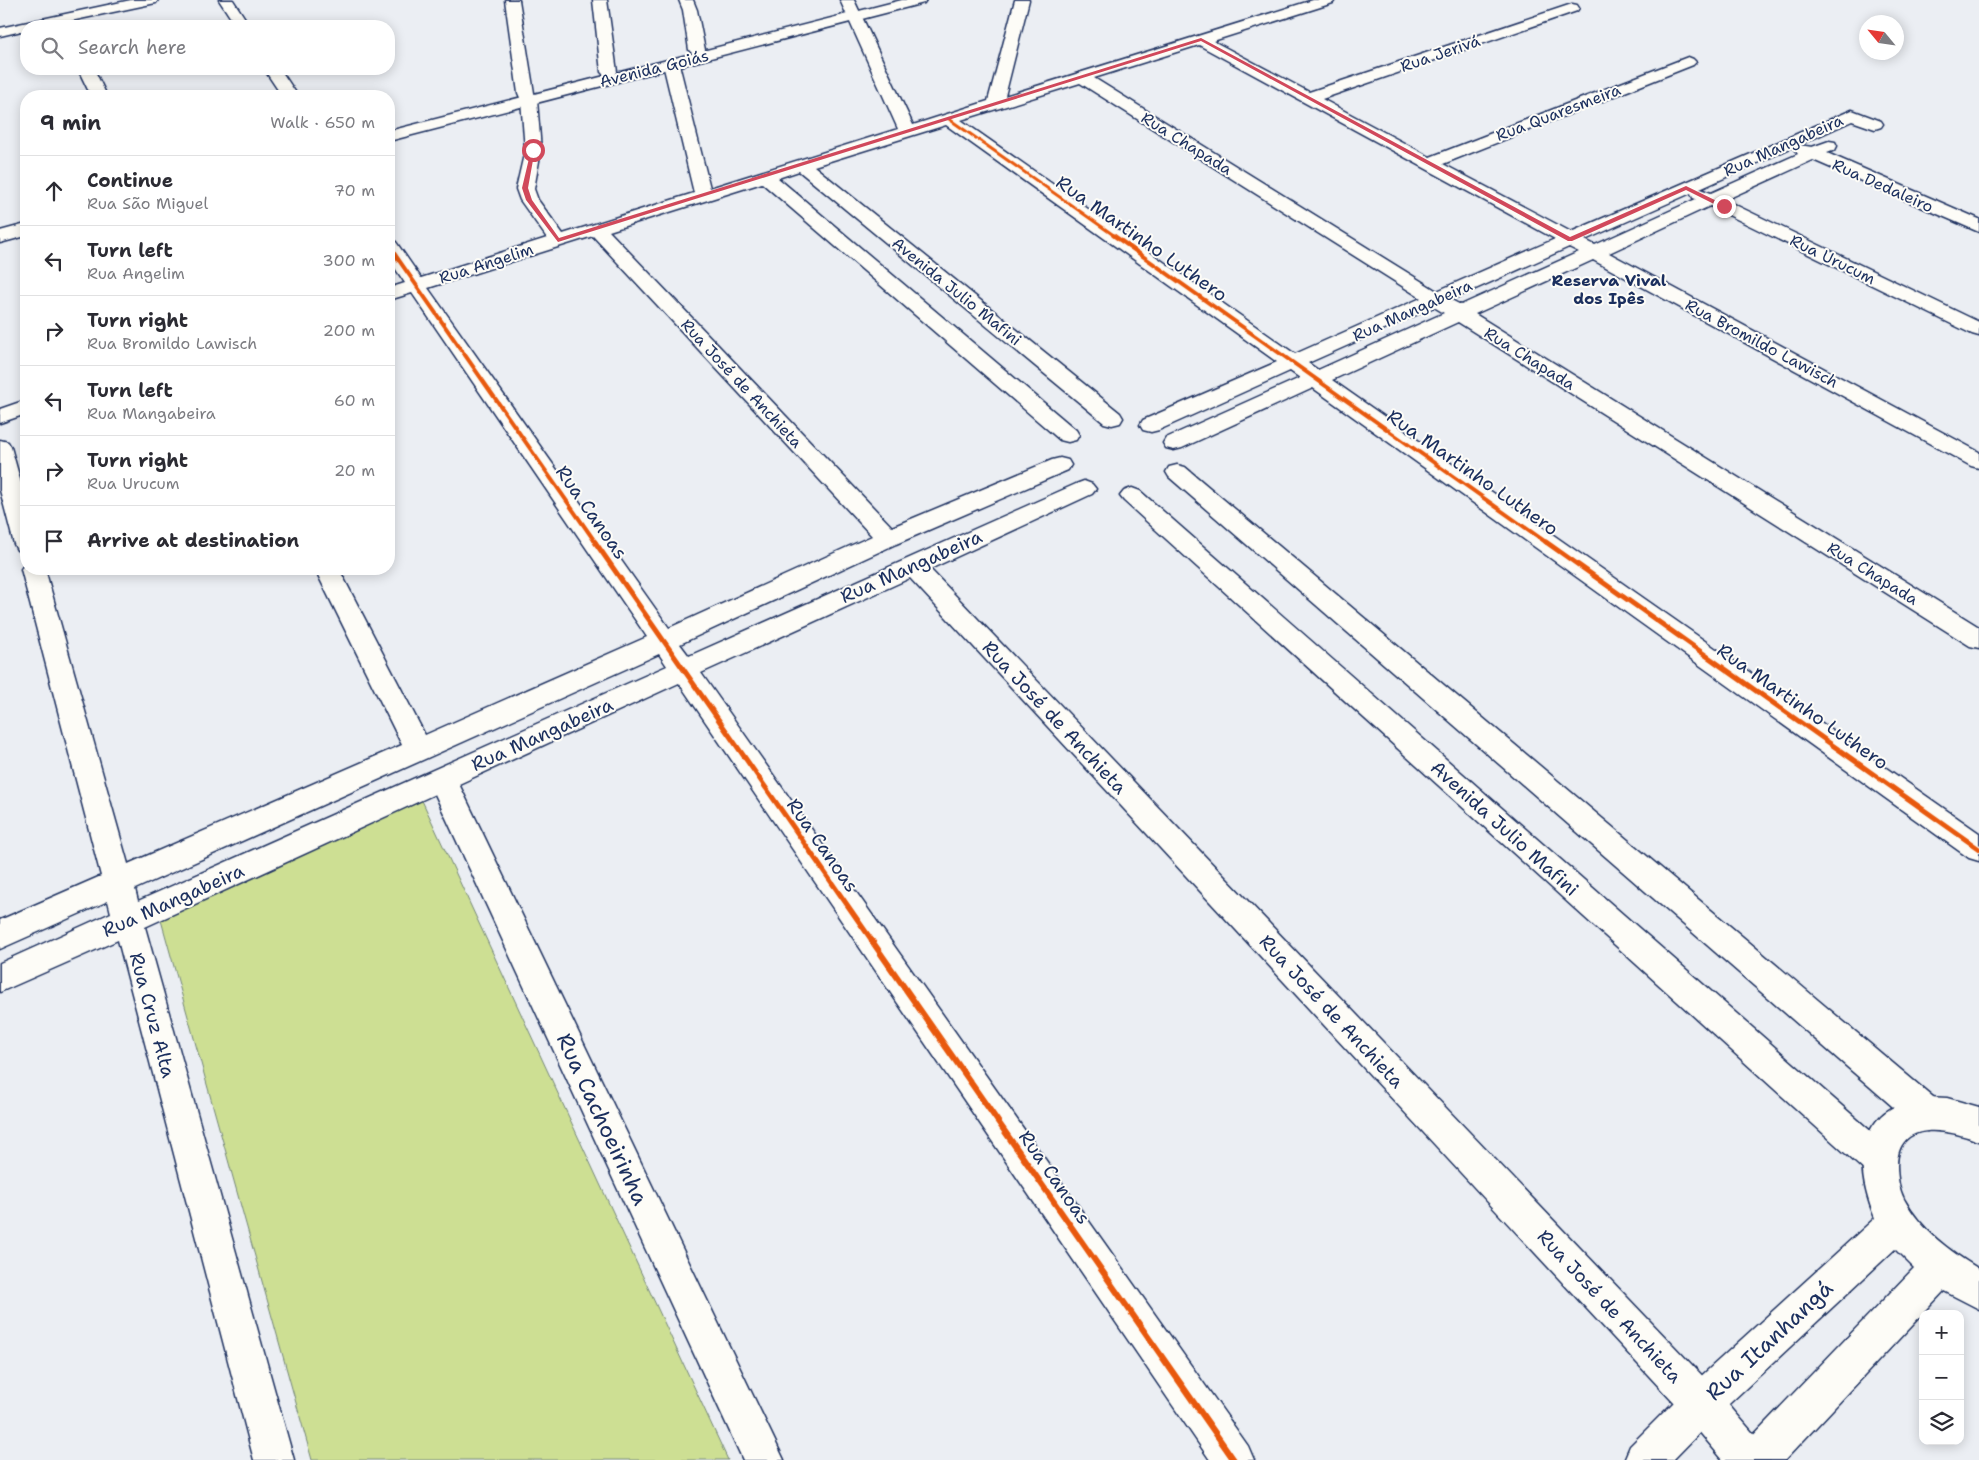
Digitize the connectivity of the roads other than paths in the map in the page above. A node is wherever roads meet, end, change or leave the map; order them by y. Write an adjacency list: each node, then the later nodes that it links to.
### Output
1 (151, 0): 12 (street)
2 (226, 0): 13 (street)
3 (512, 0): 26 (street)
4 (600, 0): 20 (street)
5 (686, 0): 17 (street)
6 (890, 0): 11 (street, Avenida Goiás)
7 (919, 0): 11 (street, Avenida Goiás)
8 (1022, 0): 28 (street)
9 (1328, 0): 16 (street, Rua Angelim)
10 (1572, 8): 27 (street, Rua Jerivá)
11 (852, 9): 17 (street, Avenida Goiás); 19 (street, Avenida Goiás); 31 (street)
12 (61, 17)
13 (239, 20)
14 (20, 28): 15 (street)
15 (0, 32)
16 (1201, 40): 23 (street, Rua Angelim); 27 (street, Rua Bromildo Lawisch)
17 (697, 50): 20 (street, Avenida Goiás)
18 (1688, 62): 35 (street, Rua Quaresmeira)
19 (671, 64): 26 (street, Avenida Goiás); 39 (street)
20 (609, 72): 26 (street, Avenida Goiás)
21 (89, 75): 24 (street)
22 (276, 75): 25 (street)
23 (1081, 77): 28 (street, Rua Angelim); 52 (street, Rua Chapada)
24 (96, 90)
25 (286, 90)
26 (528, 97): 30 (street, Avenida Goiás); 32 (street, Avenida Goiás); 47 (street)
27 (1308, 98): 35 (street, Rua Bromildo Lawisch)
28 (995, 105): 29 (street, Rua Angelim)
29 (949, 120): 31 (street, Rua Angelim); 55 (street, Rua Martinho Luthero)
30 (395, 128)
31 (908, 132): 36 (street, Rua Angelim)
32 (395, 134)
33 (1788, 143): 34 (street, Rua Dedaleiro); 34 (street, Rua Mangabeira); 38 (street, Rua Mangabeira)
34 (1812, 153): 40 (street, Rua Mangabeira); 42 (street, Rua Dedaleiro)
35 (1429, 163): 48 (street, Rua Bromildo Lawisch)
36 (802, 165): 37 (street, Rua Angelim); 59 (street, Avenida Julio Mafini)
37 (765, 176): 39 (street, Rua Angelim); 61 (street, Avenida Julio Mafini)
38 (1686, 188): 40 (street, Rua Urucum); 48 (street, Rua Mangabeira)
39 (703, 195): 43 (street, Rua Angelim)
40 (1710, 200): 49 (street, Rua Mangabeira); 54 (street, Rua Urucum)
41 (20, 224): 44 (street)
42 (1979, 226)
43 (596, 228): 47 (street, Rua Angelim); 69 (street, Rua José de Anchieta)
44 (0, 229)
45 (20, 232): 46 (street)
46 (0, 237)
47 (558, 240): 51 (street, Rua Angelim)
48 (1570, 240): 49 (street, Rua Bromildo Lawisch); 52 (street, Rua Mangabeira)
49 (1594, 252): 53 (street, Rua Mangabeira); 64 (street, Rua Bromildo Lawisch)
50 (395, 266): 51 (street, Rua Canoas)
51 (402, 290): 74 (street, Rua Canoas)
52 (1436, 299): 53 (street, Rua Chapada); 55 (street, Rua Mangabeira)
53 (1459, 314): 56 (street, Rua Mangabeira); 73 (street, Rua Chapada)
54 (1979, 330)
55 (1292, 363): 56 (street, Rua Martinho Luthero); 60 (street, Rua Mangabeira)
56 (1315, 379): 62 (street, Rua Mangabeira); 78 (street, Rua Martinho Luthero)
57 (20, 409): 58 (street)
58 (0, 416)
59 (1112, 418): 60 (street); 61 (street)
60 (1151, 425): 62 (street)
61 (1068, 435): 65 (street)
62 (1174, 443): 66 (street)
63 (0, 447): 68 (street)
64 (1979, 461)
65 (1060, 465): 67 (street); 69 (street, Rua Mangabeira)
66 (1177, 472): 67 (street); 83 (street)
67 (1108, 494): 70 (street, Rua Mangabeira); 85 (street, Avenida Julio Mafini)
68 (20, 522)
69 (888, 538): 74 (street, Rua Mangabeira)
70 (912, 565): 75 (street, Rua Mangabeira); 89 (street, Rua José de Anchieta)
71 (35, 575): 79 (street, Rua Cruz Alta)
72 (330, 575): 76 (street)
73 (1979, 639)
74 (663, 641): 75 (street, Rua Canoas); 76 (street, Rua Mangabeira)
75 (683, 671): 77 (street, Rua Mangabeira); 92 (street, Rua Canoas)
76 (418, 749): 79 (street, Rua Mangabeira)
77 (442, 778): 80 (street, Rua Mangabeira); 91 (street, Rua Cachoeirinha)
78 (1979, 849)
79 (118, 882): 80 (street, Rua Cruz Alta); 81 (street, Rua Mangabeira)
80 (128, 920): 82 (street, Rua Mangabeira); 90 (street, Rua Cruz Alta)
81 (0, 935)
82 (0, 978)
83 (1927, 1114): 84 (street); 85 (street)
84 (1979, 1124)
85 (1878, 1160): 86 (street)
86 (1897, 1222): 87 (street); 89 (street, Rua Itanhangá)
87 (1940, 1268): 88 (street); 95 (street)
88 (1979, 1290)
89 (1701, 1403): 93 (street, Rua Itanhangá); 94 (street, Rua José de Anchieta)
90 (274, 1460)
91 (764, 1460)
92 (1234, 1460)
93 (1644, 1460)
94 (1750, 1460)
95 (1757, 1460)

